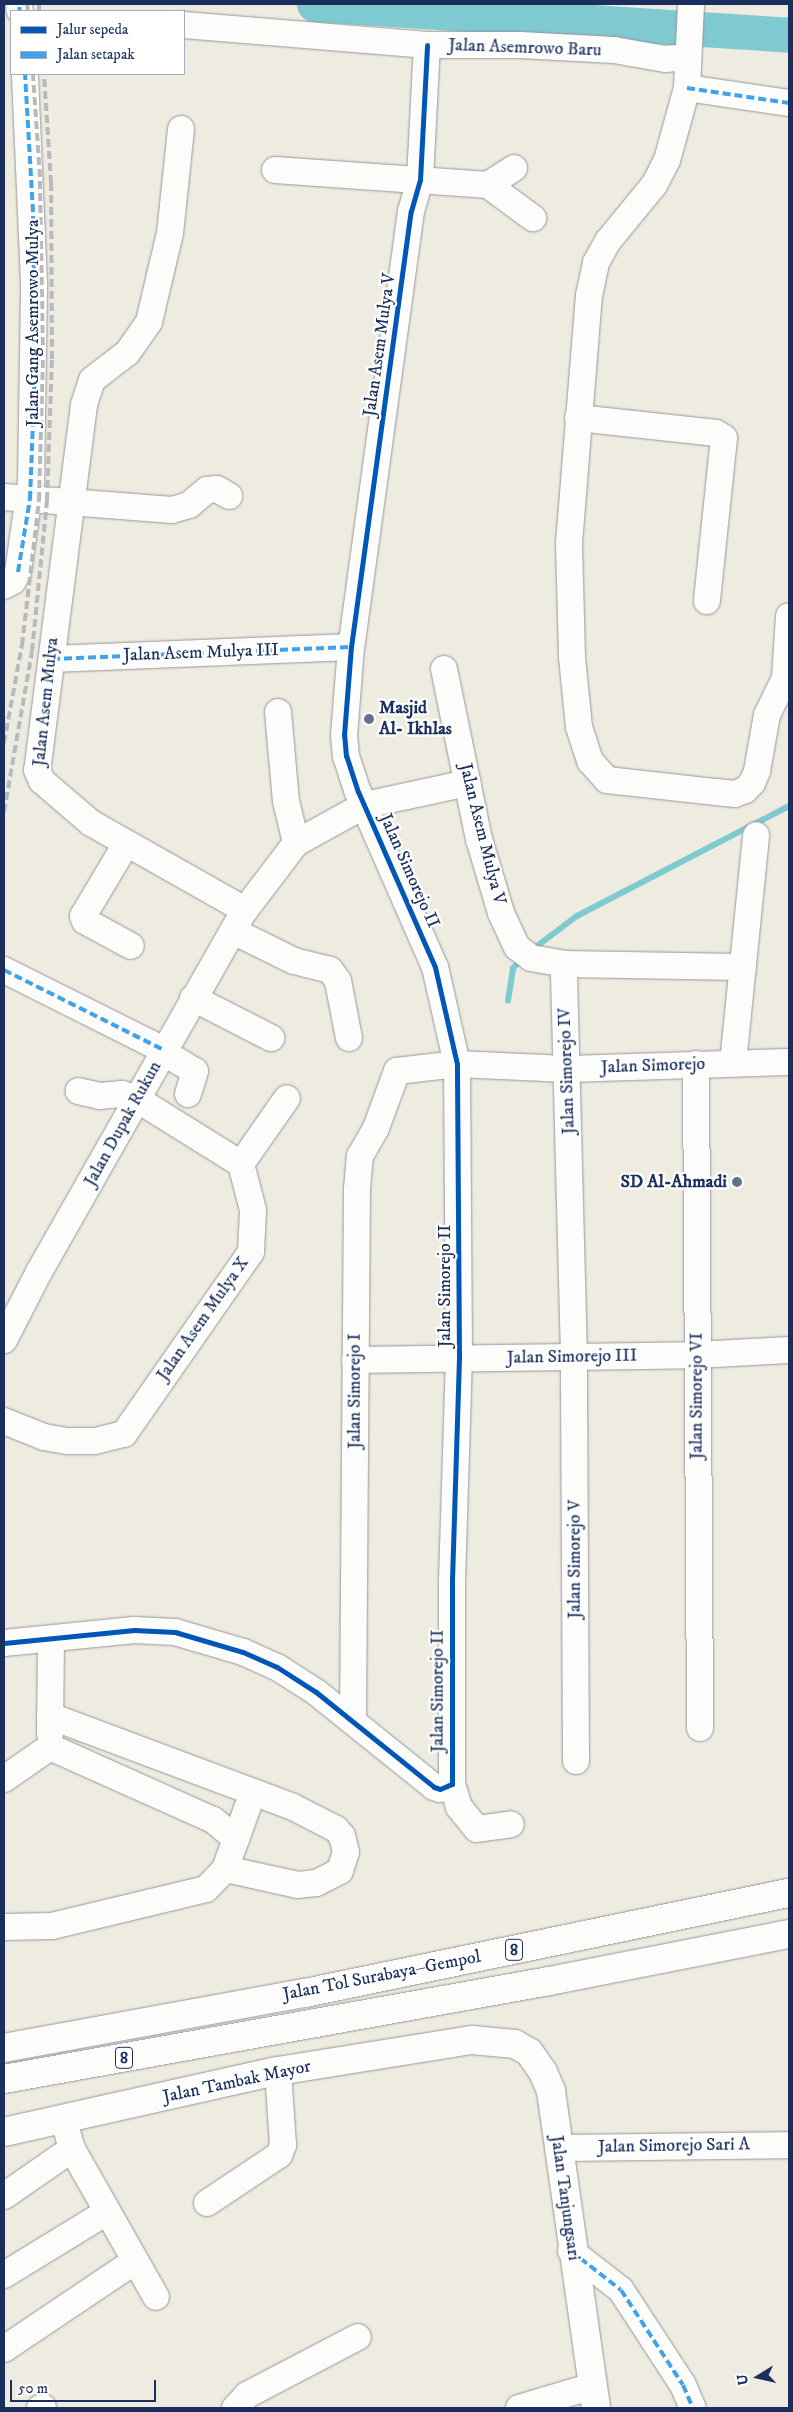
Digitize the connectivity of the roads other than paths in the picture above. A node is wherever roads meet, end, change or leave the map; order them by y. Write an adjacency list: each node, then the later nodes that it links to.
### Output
1 (691, 9): 4 (street)
2 (185, 25): 3 (street, Jalan Asemrowo Baru)
3 (427, 45): 4 (street, Jalan Asemrowo Baru); 11 (street, Jalan Asem Mulya V)
4 (687, 54): 6 (street)
5 (25, 75): 17 (street, Jalan Gang Asemrowo Mulya)
6 (687, 88): 7 (street); 14 (street)
7 (789, 103)
8 (181, 129): 18 (street, Jalan Asem Mulya)
9 (514, 168): 12 (street)
10 (275, 170): 11 (street)
11 (420, 180): 12 (street); 22 (street, Jalan Asem Mulya V)
12 (488, 185): 13 (street)
13 (533, 218)
14 (578, 418): 20 (street); 21 (street)
15 (4, 496): 17 (street)
16 (230, 496): 18 (street)
17 (30, 498): 18 (street); 19 (street, Jalan Gang Asemrowo Mulya)
18 (69, 501): 23 (street, Jalan Asem Mulya)
19 (11, 579)
20 (707, 601)
21 (789, 616)
22 (351, 648): 23 (street, Jalan Asem Mulya III); 27 (street, Jalan Asem Mulya V)
23 (52, 659): 30 (street, Jalan Asem Mulya)
24 (444, 669): 26 (street, Jalan Asem Mulya V)
25 (278, 712): 29 (street)
26 (468, 783): 27 (street); 33 (street, Jalan Asem Mulya V)
27 (364, 805): 29 (street); 42 (street, Jalan Simorejo II)
28 (756, 835): 34 (street)
29 (296, 843): 31 (street, Jalan Dupak Rukun)
30 (126, 844): 31 (street, Jalan Asem Mulya); 32 (street)
31 (239, 920): 36 (street, Jalan Dupak Rukun); 38 (street, Jalan Asem Mulya)
32 (132, 946)
33 (564, 964): 34 (street); 44 (street, Jalan Simorejo IV)
34 (743, 967): 41 (street)
35 (4, 970): 39 (street)
36 (193, 998): 37 (street); 39 (street, Jalan Dupak Rukun)
37 (271, 1038)
38 (349, 1038)
39 (164, 1051): 47 (street); 49 (street, Jalan Dupak Rukun)
40 (789, 1062): 41 (street, Jalan Simorejo)
41 (733, 1063): 43 (street, Jalan Simorejo)
42 (457, 1064): 44 (street, Jalan Simorejo); 45 (street, Jalan Simorejo); 55 (street, Jalan Simorejo II)
43 (696, 1064): 44 (street, Jalan Simorejo); 53 (street, Jalan Simorejo VI)
44 (567, 1070): 54 (street, Jalan Simorejo IV)
45 (397, 1071): 56 (street, Jalan Simorejo I)
46 (79, 1091): 49 (street)
47 (188, 1094)
48 (287, 1098): 50 (street)
49 (138, 1100): 50 (street); 51 (street, Jalan Dupak Rukun)
50 (241, 1164): 57 (street, Jalan Asem Mulya X)
51 (4, 1340)
52 (789, 1350): 53 (street, Jalan Simorejo III)
53 (696, 1355): 54 (street, Jalan Simorejo III); 62 (street, Jalan Simorejo VI)
54 (574, 1357): 55 (street, Jalan Simorejo III); 64 (street, Jalan Simorejo V)
55 (459, 1358): 56 (street, Jalan Simorejo III); 66 (street, Jalan Simorejo II)
56 (355, 1360): 61 (street, Jalan Simorejo I)
57 (4, 1421)
58 (51, 1639): 59 (street); 60 (street); 61 (street)
59 (4, 1643)
60 (50, 1716): 63 (street); 67 (street)
61 (353, 1720): 66 (street)
62 (700, 1728)
63 (50, 1747): 65 (street); 69 (street)
64 (576, 1761)
65 (4, 1779)
66 (452, 1784): 68 (street, Jalan Simorejo II)
67 (253, 1792): 69 (street); 70 (street)
68 (511, 1824)
69 (236, 1838): 70 (street)
70 (225, 1869): 72 (street)
71 (789, 1893): 75 (main road, Jalan Tol Surabaya–Gempol / 8)
72 (4, 1927)
73 (789, 1934): 77 (main road, Jalan Tol Surabaya–Gempol / 8)
74 (472, 2040): 76 (main road, Jalan Tambak Mayor); 82 (main road, Jalan Tanjungsari)
75 (4, 2048)
76 (278, 2071): 78 (main road, Jalan Tambak Mayor); 84 (street)
77 (4, 2079)
78 (64, 2120): 79 (main road, Jalan Tambak Mayor); 81 (street)
79 (4, 2132)
80 (789, 2144): 82 (street, Jalan Simorejo Sari A)
81 (72, 2148): 83 (street); 85 (street)
82 (558, 2148): 86 (main road, Jalan Tanjungsari)
83 (4, 2196)
84 (207, 2204)
85 (107, 2212): 87 (street); 88 (street)
86 (571, 2251): 92 (main road, Jalan Tanjungsari); 95 (street)
87 (136, 2261): 89 (street); 91 (street)
88 (4, 2275)
89 (156, 2297)
90 (358, 2337): 93 (street)
91 (4, 2348)
92 (595, 2397): 94 (street)
93 (235, 2408)
94 (519, 2408)
95 (694, 2408)

